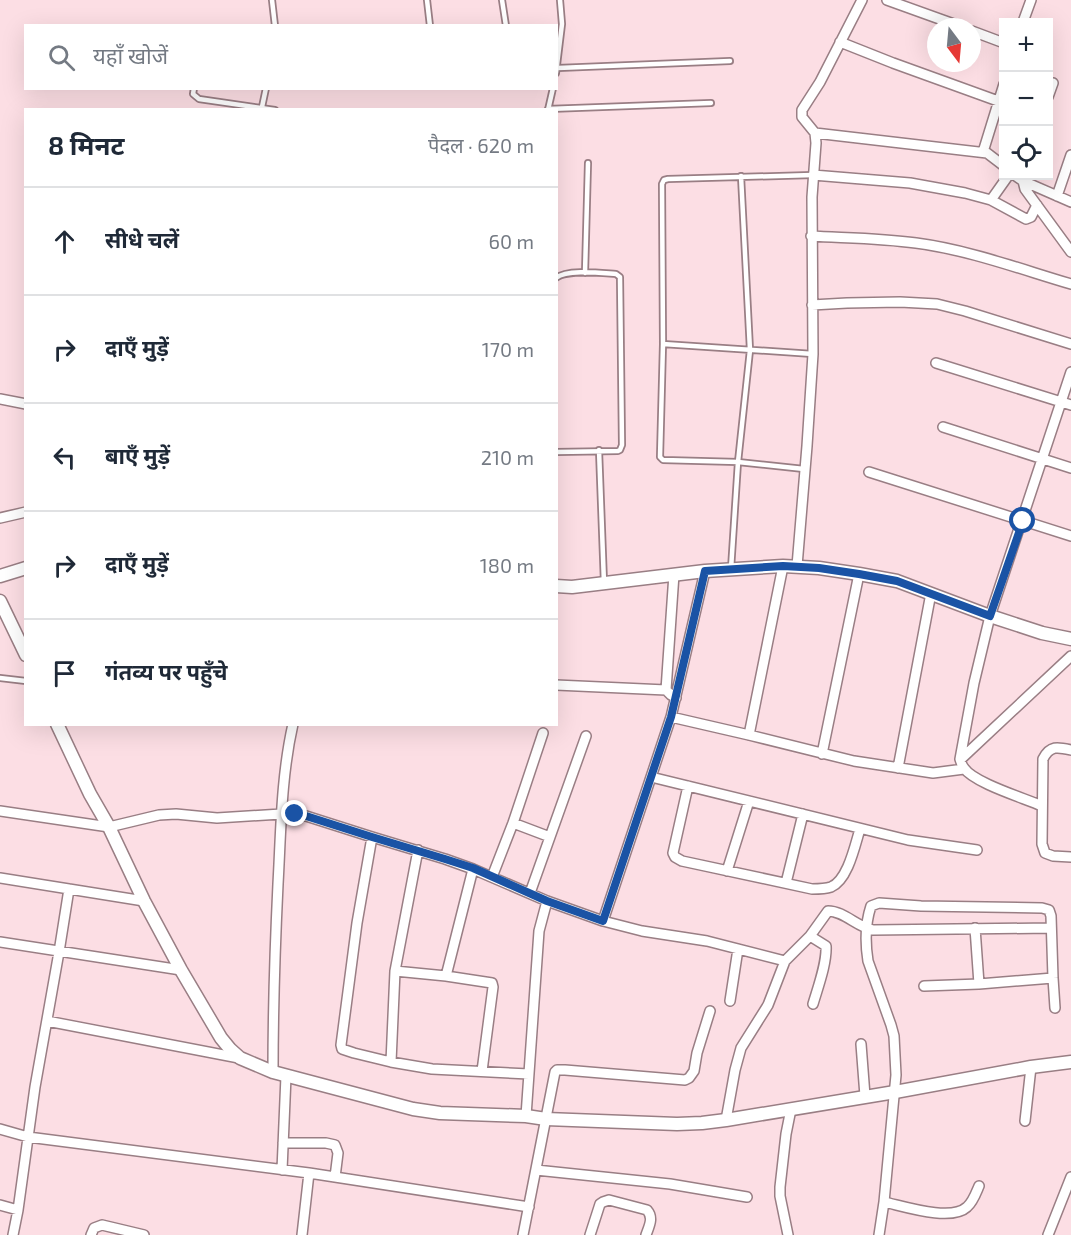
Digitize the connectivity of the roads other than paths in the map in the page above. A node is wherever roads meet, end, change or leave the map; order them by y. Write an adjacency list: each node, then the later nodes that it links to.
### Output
1 (272, 0): 10 (lane)
2 (427, 0): 11 (lane)
3 (502, 0): 12 (lane)
4 (560, 0): 16 (lane)
5 (862, 0): 15 (street)
6 (887, 0): 8 (street)
7 (1031, 0): 9 (street)
8 (937, 18)
9 (1024, 18)
10 (275, 24)
11 (430, 24)
12 (506, 24)
13 (981, 34): 14 (street)
14 (999, 41)
15 (840, 42): 23 (street); 29 (street)
16 (558, 61)
17 (730, 61): 18 (lane)
18 (558, 70)
19 (194, 90): 25 (lane)
20 (266, 90): 25 (lane)
21 (553, 90): 27 (lane)
22 (999, 98): 23 (street)
23 (998, 101): 30 (street)
24 (711, 103): 28 (lane)
25 (262, 107): 26 (lane)
26 (266, 108)
27 (548, 108)
28 (558, 109)
29 (815, 134): 30 (street); 34 (street)
30 (983, 153): 32 (street)
31 (1071, 155): 39 (street)
32 (999, 162)
33 (588, 163): 45 (lane)
34 (813, 175): 35 (lane); 40 (street); 43 (street)
35 (741, 176): 49 (lane); 51 (lane)
36 (1005, 180): 40 (street)
37 (1022, 180): 42 (street)
38 (1027, 180): 39 (street)
39 (1057, 196): 41 (street)
40 (992, 200): 42 (street)
41 (1071, 202)
42 (1037, 205): 44 (street)
43 (811, 236): 47 (street); 48 (street)
44 (1071, 252)
45 (585, 273): 46 (lane); 59 (lane)
46 (558, 276)
47 (1071, 284)
48 (812, 305): 50 (street); 52 (street)
49 (663, 344): 51 (lane); 62 (lane)
50 (1071, 344)
51 (750, 350): 52 (lane); 62 (lane)
52 (813, 354): 64 (street)
53 (936, 363): 57 (street)
54 (1071, 372): 57 (street)
55 (0, 399): 56 (street)
56 (24, 404)
57 (1066, 404): 61 (street)
58 (943, 427): 61 (street)
59 (599, 450): 60 (lane); 78 (lane)
60 (558, 452)
61 (1043, 458): 63 (street); 68 (street)
62 (738, 462): 64 (lane); 73 (lane)
63 (1071, 468)
64 (806, 469): 71 (street)
65 (869, 472): 68 (street)
66 (24, 512): 67 (street)
67 (0, 518)
68 (1023, 521): 69 (street); 82 (street)
69 (1071, 536)
70 (783, 566): 71 (street); 73 (street); 95 (street)
71 (797, 566): 76 (street)
72 (24, 569): 77 (street)
73 (731, 569): 74 (street)
74 (705, 571): 75 (street); 90 (street)
75 (674, 574): 78 (street); 89 (street)
76 (859, 574): 80 (street); 98 (street)
77 (0, 576)
78 (604, 583): 79 (street)
79 (558, 586)
80 (932, 593): 82 (street); 100 (street)
81 (0, 601): 84 (street)
82 (990, 616): 83 (street); 99 (street)
83 (1071, 639)
84 (24, 651)
85 (1071, 656): 99 (street)
86 (0, 678): 87 (lane)
87 (24, 681)
88 (558, 685): 89 (street)
89 (666, 690): 90 (street)
90 (676, 698): 91 (street)
91 (671, 717): 95 (street); 102 (street)
92 (58, 726): 110 (street)
93 (293, 726): 107 (street)
94 (543, 733): 109 (street)
95 (749, 735): 98 (street)
96 (586, 736): 113 (street)
97 (1071, 750): 105 (street)
98 (822, 754): 100 (street)
99 (960, 759): 101 (street)
100 (898, 768): 101 (street)
101 (964, 769): 105 (street)
102 (651, 777): 103 (street); 126 (street)
103 (688, 786): 104 (street); 118 (street)
104 (749, 801): 108 (street); 118 (street)
105 (1042, 806): 116 (street)
106 (0, 811): 110 (street)
107 (281, 814): 110 (street); 112 (street); 152 (street)
108 (803, 814): 111 (street); 121 (street)
109 (513, 823): 113 (street); 119 (street)
110 (109, 827): 124 (street)
111 (860, 829): 115 (street); 121 (street)
112 (372, 837): 114 (street); 148 (street)
113 (550, 837): 123 (street)
114 (417, 850): 117 (street); 136 (street)
115 (977, 850)
116 (1071, 857)
117 (473, 868): 119 (street); 137 (street)
118 (727, 871): 121 (street)
119 (492, 877): 123 (street)
120 (0, 878): 122 (street)
121 (786, 883)
122 (69, 889): 124 (street); 133 (street)
123 (530, 893): 125 (street)
124 (144, 901): 135 (street)
125 (547, 901): 126 (street); 153 (street)
126 (603, 921): 132 (street)
127 (975, 928): 128 (street); 129 (street); 139 (street)
128 (1051, 928): 129 (street); 138 (street)
129 (866, 929): 130 (street); 155 (street)
130 (810, 936): 134 (street); 142 (street)
131 (0, 942): 133 (street)
132 (738, 949): 134 (street); 141 (street)
133 (59, 952): 135 (street); 145 (street)
134 (785, 962): 160 (street)
135 (181, 970): 147 (street)
136 (395, 971): 137 (street); 148 (street)
137 (446, 976): 151 (street)
138 (1053, 978): 139 (street); 143 (street)
139 (979, 984): 140 (street)
140 (924, 986)
141 (730, 1001)
142 (813, 1004)
143 (1055, 1008)
144 (710, 1011): 159 (street)
145 (47, 1021): 147 (street); 163 (street)
146 (861, 1044): 156 (street)
147 (240, 1058): 152 (street)
148 (391, 1062): 151 (street)
149 (1071, 1062): 150 (street)
150 (1031, 1067): 155 (street); 161 (street)
151 (482, 1071): 153 (street)
152 (273, 1072): 154 (street)
153 (529, 1074): 158 (street)
154 (286, 1076): 158 (street); 164 (street)
155 (895, 1092): 156 (street); 172 (street)
156 (865, 1096): 157 (street)
157 (791, 1109): 160 (street); 183 (street)
158 (526, 1116): 159 (street)
159 (546, 1119): 160 (street); 166 (street)
160 (726, 1120)
161 (1025, 1121)
162 (0, 1129): 163 (street)
163 (28, 1137): 165 (street); 175 (street)
164 (283, 1143): 165 (street); 168 (street)
165 (282, 1170): 167 (street)
166 (536, 1170): 171 (street); 174 (street)
167 (309, 1173): 168 (street); 179 (street)
168 (335, 1177): 174 (street)
169 (1071, 1177): 185 (street)
170 (979, 1186): 172 (street)
171 (747, 1197)
172 (884, 1202): 184 (street)
173 (0, 1205): 175 (street)
174 (529, 1207): 180 (street)
175 (18, 1210): 176 (street)
176 (13, 1235)
177 (91, 1235): 178 (street)
178 (144, 1235)
179 (302, 1235)
180 (523, 1235)
181 (590, 1235): 182 (street)
182 (646, 1235)
183 (788, 1235)
184 (879, 1235)
185 (1048, 1235)

